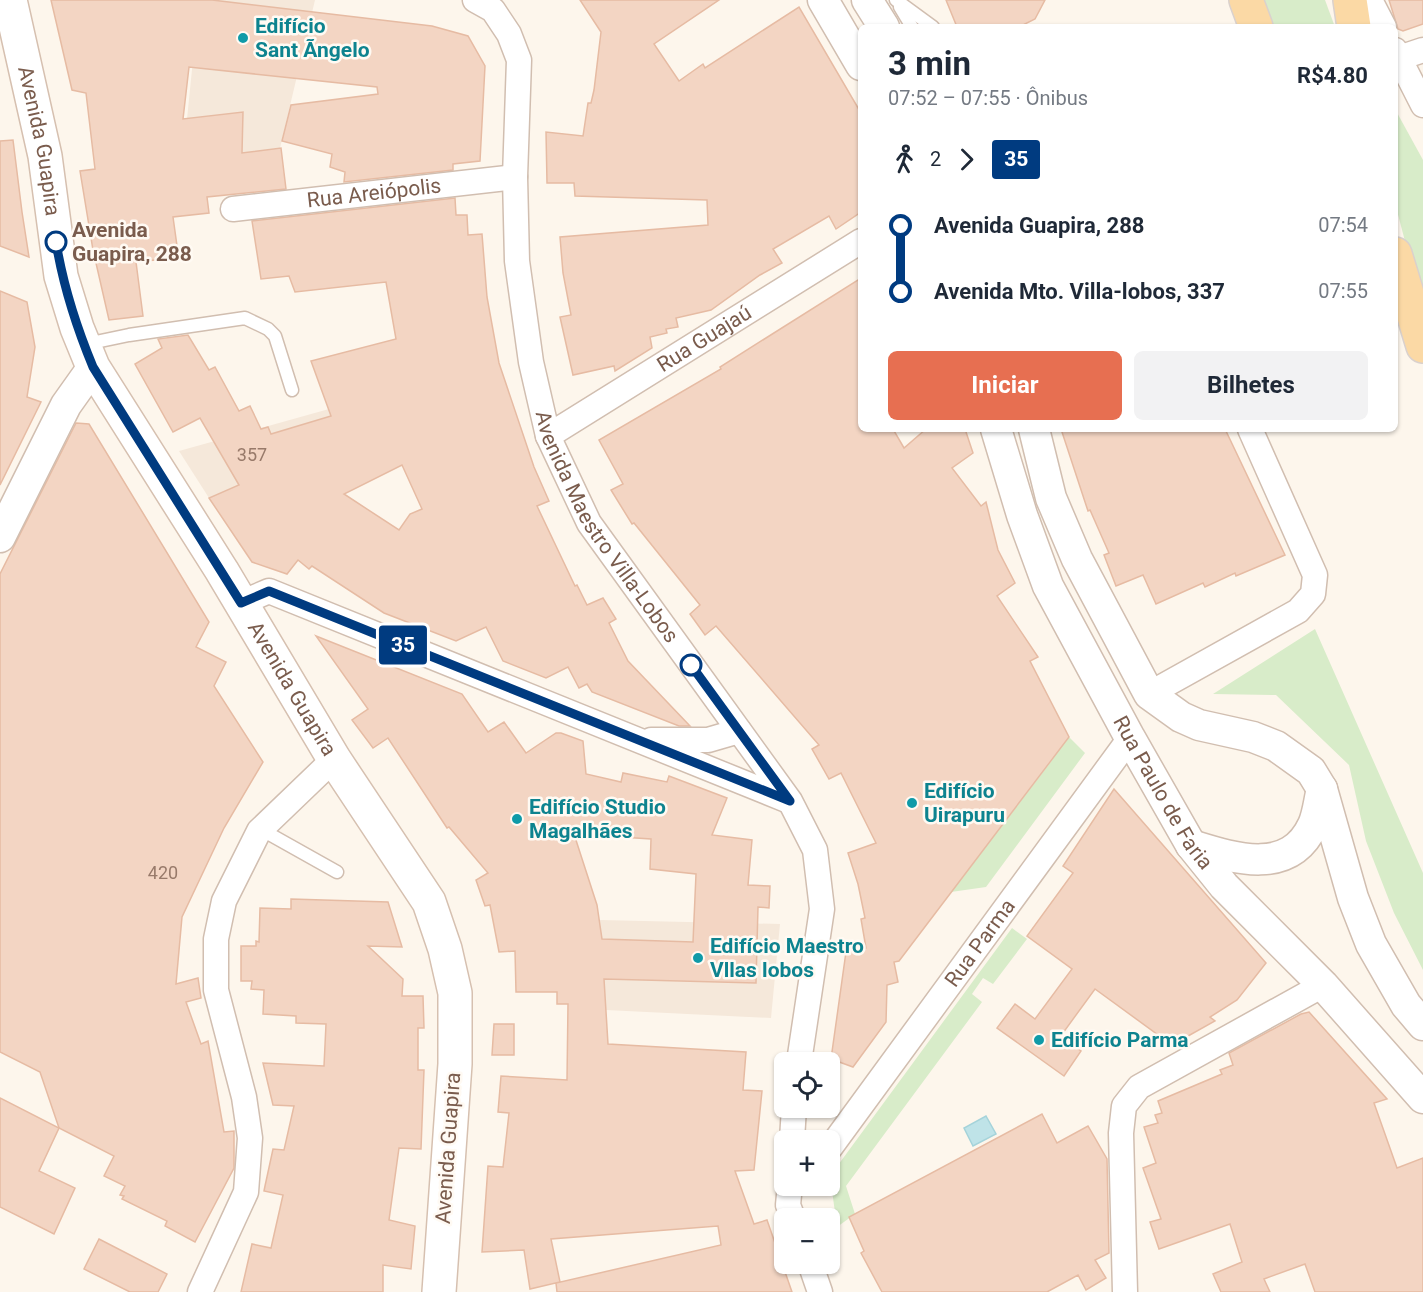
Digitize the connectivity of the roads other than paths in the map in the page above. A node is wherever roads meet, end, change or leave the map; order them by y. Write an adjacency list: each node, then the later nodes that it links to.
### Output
1 (10, 0): 26 (main road, Avenida Guapira)
2 (475, 0): 20 (street, Avenida Maestro Villa-Lobos)
3 (823, 0): 18 (street)
4 (867, 0): 9 (street)
5 (896, 0): 10 (lane); 11 (lane)
6 (1246, 0): 12 (main road)
7 (1350, 0): 13 (main road)
8 (1370, 0): 14 (street)
9 (882, 24)
10 (910, 24)
11 (929, 24)
12 (1255, 24)
13 (1354, 24)
14 (1382, 24)
15 (1423, 50): 16 (street)
16 (1398, 54)
17 (1398, 56): 19 (street)
18 (858, 60)
19 (1423, 105)
20 (515, 177): 21 (street, Rua Areiópolis); 31 (street, Avenida Maestro Villa-Lobos)
21 (233, 209)
22 (858, 244): 31 (street, Rua Guajaú)
23 (1398, 264): 25 (main road)
24 (1398, 310): 25 (main road)
25 (1423, 347)
26 (89, 356): 27 (lane); 32 (street); 33 (main road, Avenida Guapira)
27 (292, 390)
28 (997, 432): 36 (street, Rua Paulo de Faria)
29 (1035, 432): 34 (street, Rua Paulo de Faria)
30 (1251, 432): 34 (street)
31 (548, 436): 35 (street, Avenida Maestro Villa-Lobos)
32 (0, 537)
33 (241, 603): 37 (street); 38 (main road, Avenida Guapira)
34 (1149, 694): 39 (street, Rua Paulo de Faria)
35 (739, 730): 37 (street); 40 (street, Avenida Maestro Villa-Lobos)
36 (1130, 738): 42 (street, Rua Paulo de Faria); 48 (street, Rua Parma)
37 (636, 740): 40 (street)
38 (334, 759): 41 (street); 51 (main road, Avenida Guapira)
39 (1322, 789): 42 (street); 45 (street, Rua Paulo de Faria)
40 (790, 801): 46 (street, Avenida Maestro Villa-Lobos)
41 (259, 831): 43 (lane); 50 (street)
42 (1191, 845): 44 (street, Rua Paulo de Faria)
43 (337, 872)
44 (1323, 984): 47 (street, Rua Paulo de Faria); 53 (street)
45 (1423, 1025)
46 (801, 1052)
47 (1423, 1098)
48 (840, 1135)
49 (814, 1274): 52 (street)
50 (200, 1292)
51 (439, 1292)
52 (820, 1292)
53 (1125, 1292)

